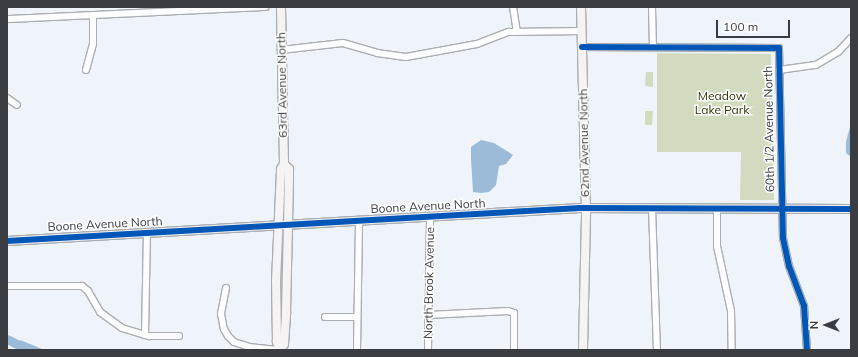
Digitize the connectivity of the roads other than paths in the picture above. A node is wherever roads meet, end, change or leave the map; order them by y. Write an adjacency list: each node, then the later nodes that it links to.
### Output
1 (266, 7): 6 (street)
2 (281, 7): 13 (street, 63rd Avenue North)
3 (513, 7): 8 (street)
4 (581, 7): 9 (street, 62nd Avenue North)
5 (652, 7): 12 (street)
6 (93, 16): 7 (street); 14 (street)
7 (7, 19)
8 (517, 31): 9 (street); 13 (street)
9 (582, 31): 11 (street, 62nd Avenue North)
10 (851, 38): 15 (street)
11 (582, 47): 12 (street); 19 (street, 62nd Avenue North)
12 (653, 47): 15 (street, 60th 1/2 Avenue North)
13 (281, 50): 18 (street, 63rd Avenue North)
14 (86, 70)
15 (779, 70): 22 (street, 60th 1/2 Avenue North)
16 (7, 98): 17 (street)
17 (17, 105)
18 (284, 164): 26 (street, 63rd Avenue North); 27 (street, 63rd Avenue North)
19 (586, 208): 20 (street, Boone Avenue North); 24 (street, Boone Avenue North); 41 (street, 62nd Avenue North)
20 (652, 208): 21 (street, Boone Avenue North); 42 (street)
21 (717, 209): 22 (street, Boone Avenue North); 43 (street)
22 (782, 209): 23 (street, Boone Avenue North); 44 (street, 60th 1/2 Avenue North)
23 (851, 209)
24 (430, 217): 25 (street, Boone Avenue North); 32 (street, North Brook Avenue)
25 (358, 221): 26 (street, Boone Avenue North); 34 (street)
26 (286, 224): 27 (street, Boone Avenue North); 37 (street, 63rd Avenue North)
27 (278, 226): 28 (street, Boone Avenue North); 37 (street, 63rd Avenue North)
28 (147, 233): 29 (street, Boone Avenue North); 35 (street)
29 (7, 241)
30 (7, 286): 35 (street)
31 (226, 288): 37 (street)
32 (428, 315): 39 (street, North Brook Avenue); 40 (street)
33 (325, 317): 34 (street)
34 (357, 317): 38 (street)
35 (146, 335): 36 (street)
36 (179, 336)
37 (280, 350)
38 (357, 350)
39 (428, 350)
40 (514, 350)
41 (584, 350)
42 (657, 350)
43 (732, 350)
44 (807, 350)

